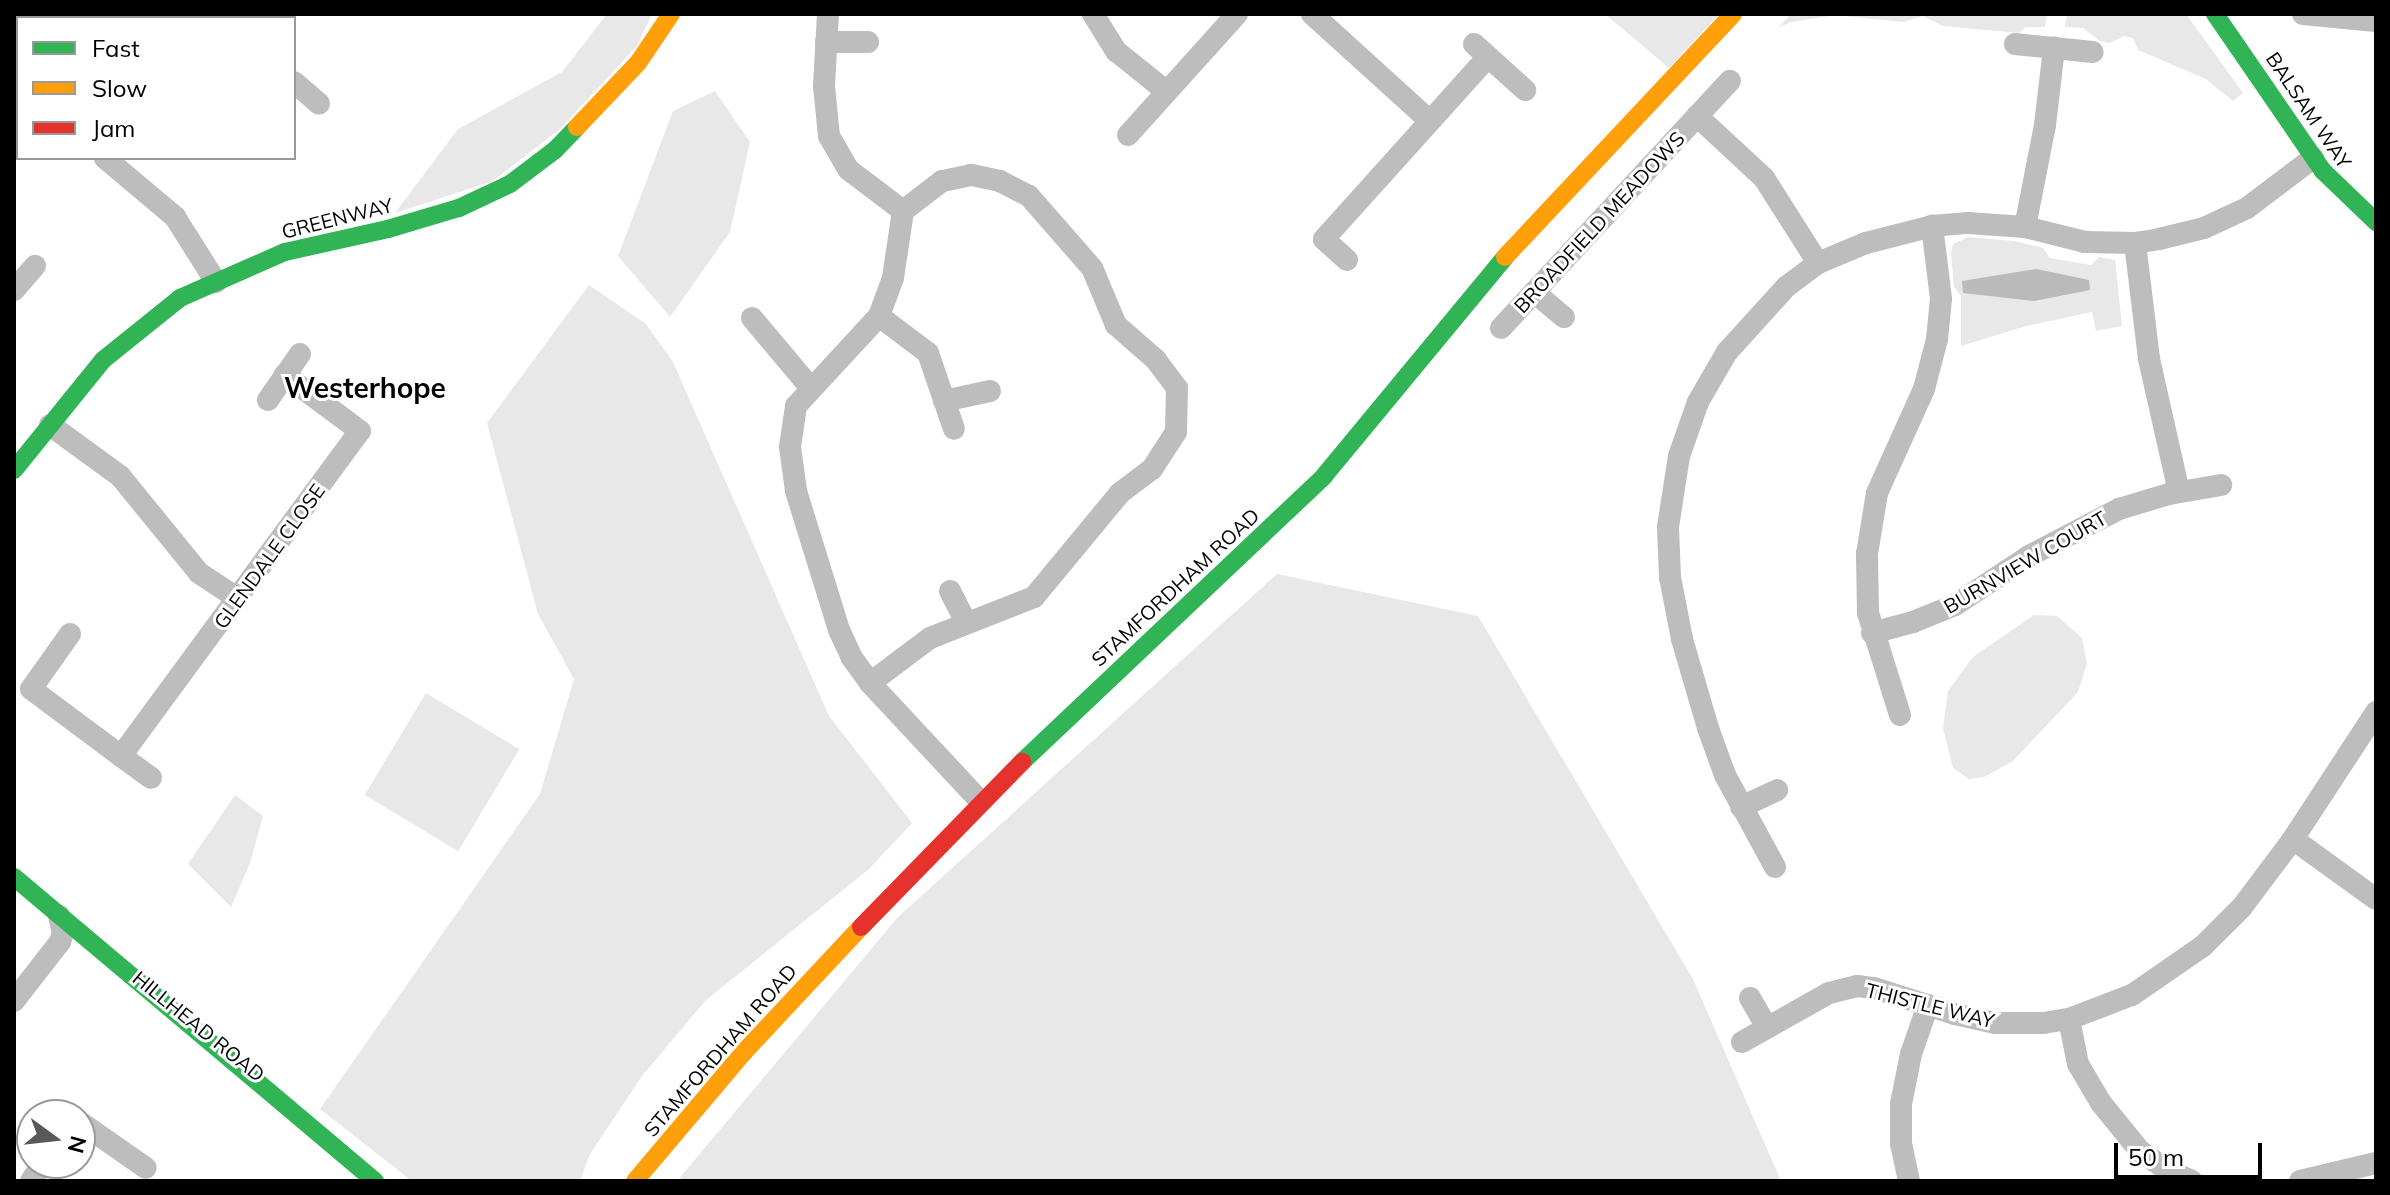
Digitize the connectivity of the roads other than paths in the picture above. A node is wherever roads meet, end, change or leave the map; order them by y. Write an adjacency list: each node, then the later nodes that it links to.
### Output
1 (671, 14): 33 (street, GREENWAY)
2 (828, 14): 10 (street)
3 (1093, 14): 18 (street)
4 (1237, 14): 18 (street)
5 (1312, 14): 21 (street)
6 (1733, 14): 62 (street, STAMFORDHAM ROAD)
7 (2303, 14): 9 (street)
8 (2226, 17): 23 (street, BALSAM WAY)
9 (2376, 21)
10 (826, 42): 11 (street); 25 (street)
11 (868, 42)
12 (2015, 44): 13 (street)
13 (2054, 48): 14 (street); 28 (street)
14 (2093, 52)
15 (1730, 81): 20 (street, BROADFIELD MEADOWS)
16 (296, 84): 19 (street)
17 (1525, 90): 21 (street)
18 (1167, 92): 22 (street)
19 (319, 104)
20 (1697, 116): 31 (street, BROADFIELD MEADOWS); 35 (street, BROADFIELD MEADOWS)
21 (1430, 121): 30 (street)
22 (1128, 135)
23 (2313, 158): 26 (street, BALSAM WAY); 29 (street)
24 (107, 160): 33 (street)
25 (903, 211): 36 (street); 53 (street)
26 (2376, 222)
27 (1932, 226): 28 (street); 31 (street); 54 (street)
28 (2025, 227): 29 (street)
29 (2135, 243): 50 (street)
30 (1347, 260)
31 (1818, 263): 63 (street)
32 (35, 266): 34 (street)
33 (216, 282): 46 (street, GREENWAY)
34 (14, 290)
35 (1534, 292): 37 (street); 39 (street, BROADFIELD MEADOWS)
36 (879, 316): 42 (street); 45 (street)
37 (1564, 317)
38 (752, 318): 42 (street)
39 (1501, 328)
40 (300, 354): 41 (street)
41 (285, 375): 44 (street); 52 (street, GLENDALE CLOSE)
42 (810, 387): 56 (street)
43 (990, 391): 45 (street)
44 (268, 400)
45 (944, 401): 47 (street)
46 (50, 425): 48 (street, GREENWAY); 52 (street)
47 (954, 429)
48 (14, 470)
49 (2221, 485): 50 (street, BURNVIEW COURT)
50 (2179, 492): 54 (street, BURNVIEW COURT)
51 (950, 591): 53 (street)
52 (237, 598): 59 (street, GLENDALE CLOSE)
53 (966, 622): 56 (street)
54 (1872, 633): 58 (street)
55 (70, 634): 59 (street)
56 (870, 683): 62 (street)
57 (2376, 712): 64 (street, THISTLE WAY)
58 (1900, 715)
59 (121, 756): 60 (street)
60 (151, 778)
61 (1777, 790): 63 (street)
62 (980, 801): 82 (street, STAMFORDHAM ROAD)
63 (1741, 807): 65 (street)
64 (2293, 839): 67 (street); 74 (street, THISTLE WAY)
65 (1775, 867)
66 (14, 877): 68 (street)
67 (2376, 899)
68 (59, 915): 70 (street)
69 (37, 923): 70 (street, HILLHEAD ROAD)
70 (76, 948): 72 (street); 80 (street, HILLHEAD ROAD); 81 (street)
71 (1750, 998): 75 (street)
72 (14, 1001)
73 (1928, 1005): 74 (street, THISTLE WAY); 75 (street, THISTLE WAY); 83 (street)
74 (2069, 1019): 84 (street)
75 (1767, 1028): 76 (street, THISTLE WAY)
76 (1742, 1042)
77 (96, 1133): 79 (street)
78 (2376, 1163): 85 (street)
79 (146, 1168)
80 (357, 1181)
81 (375, 1181)
82 (635, 1181)
83 (1909, 1181)
84 (2192, 1181)
85 (2300, 1181)

